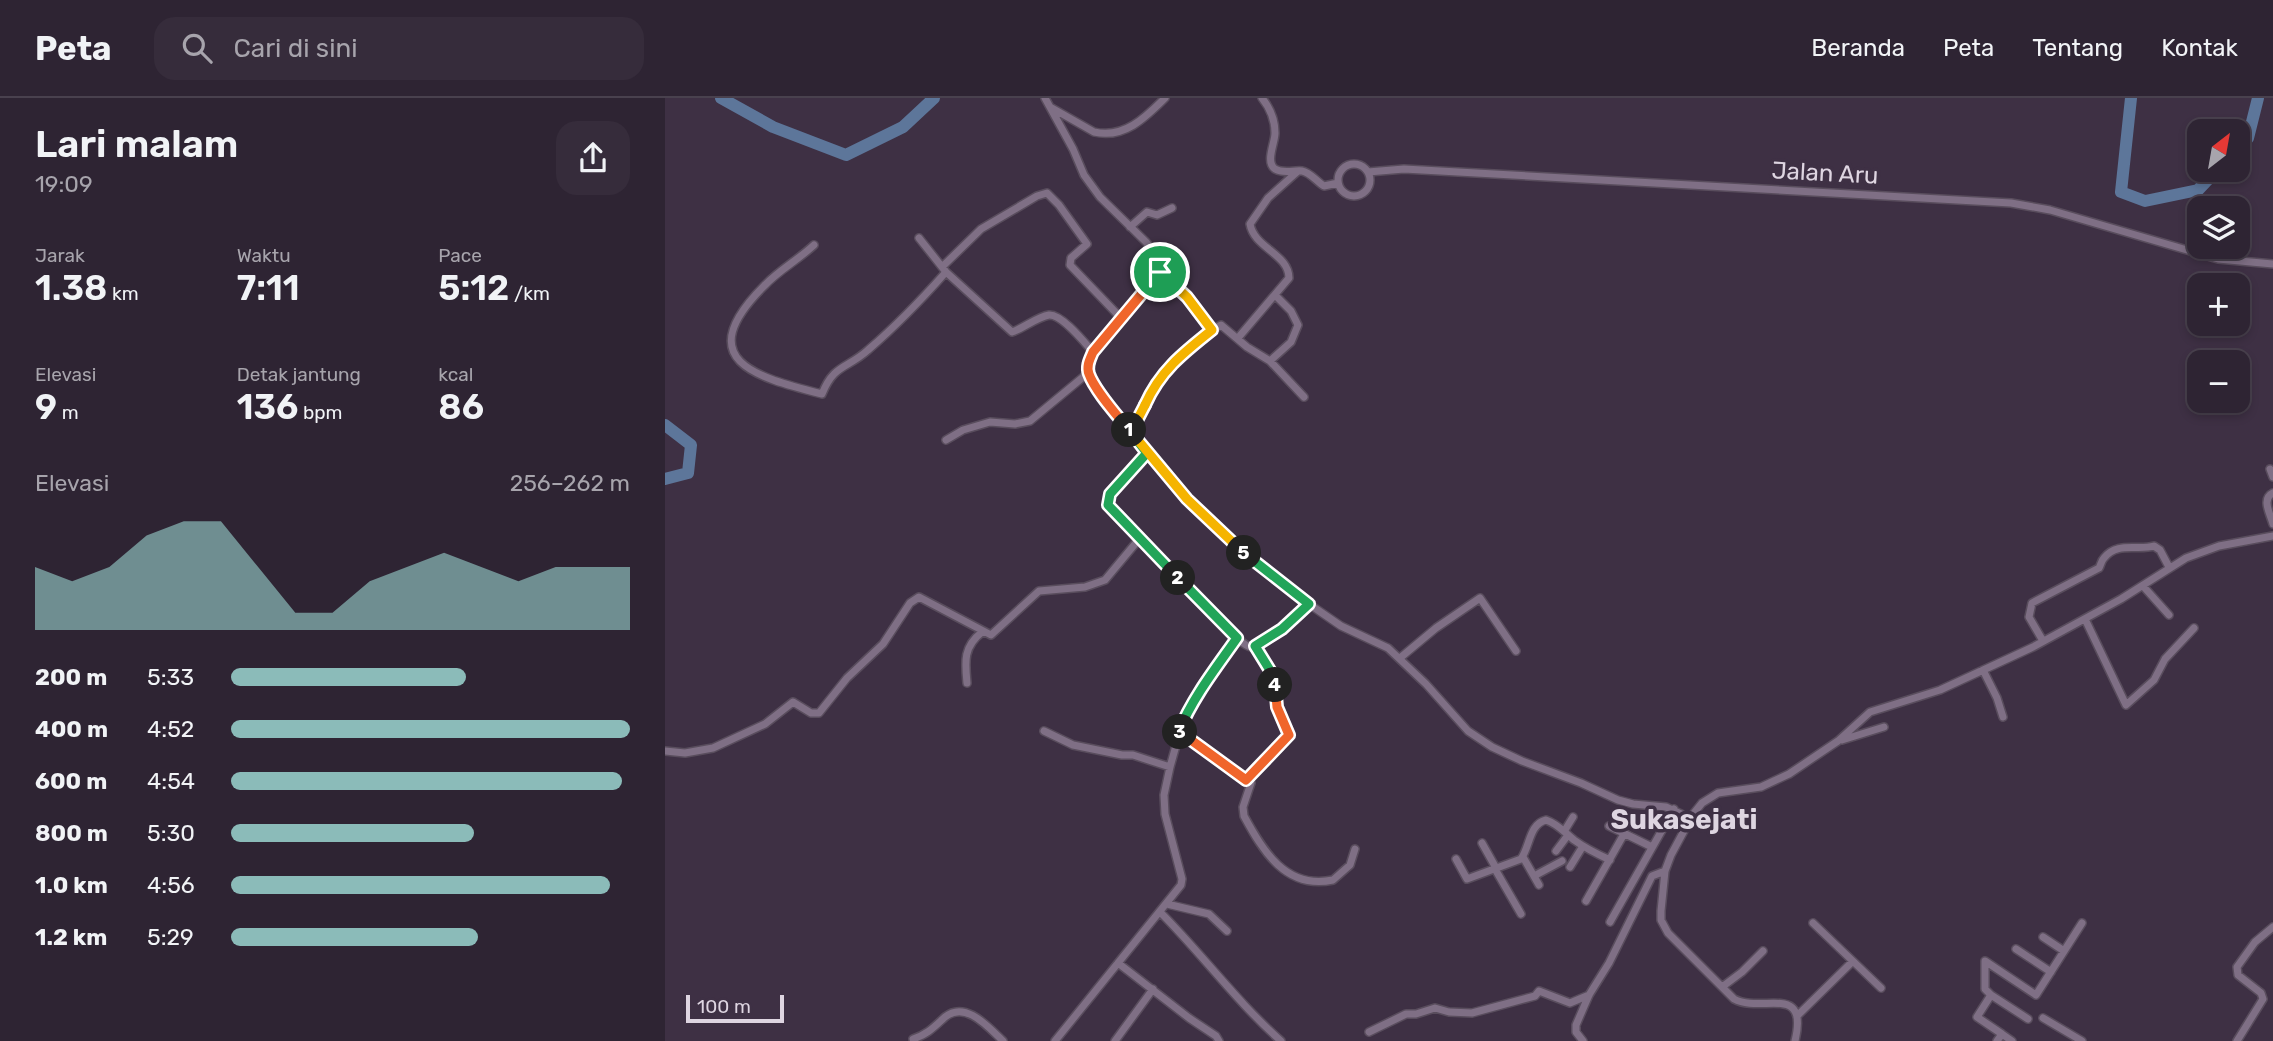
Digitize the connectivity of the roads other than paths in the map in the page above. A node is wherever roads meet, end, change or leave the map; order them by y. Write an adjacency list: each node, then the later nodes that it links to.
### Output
1 (1045, 98): 4 (street)
2 (1165, 98): 4 (street)
3 (1262, 98): 5 (street)
4 (1050, 106): 9 (street)
5 (1297, 172): 7 (street); 15 (street)
6 (1368, 172): 7 (street); 7 (street); 12 (street, Jalan Aru)
7 (1338, 183)
8 (1172, 208): 9 (street)
9 (1130, 227): 14 (street)
10 (919, 237): 13 (street)
11 (814, 245): 13 (street)
12 (2273, 264)
13 (944, 269): 16 (street); 19 (street)
14 (1160, 272): 16 (street); 17 (street)
15 (1275, 295): 18 (street); 20 (street)
16 (1121, 318): 19 (street)
17 (1212, 330): 18 (street); 23 (street)
18 (1238, 338): 20 (street)
19 (1093, 352): 21 (street)
20 (1270, 360): 22 (street)
21 (1089, 373): 23 (street); 24 (street)
22 (1304, 397)
23 (1131, 432): 25 (street)
24 (946, 440)
25 (1147, 453): 29 (street); 32 (street)
26 (2273, 492): 27 (street)
27 (2273, 524)
28 (2273, 536): 30 (street)
29 (1140, 538): 36 (street); 37 (street)
30 (2169, 567): 31 (street); 38 (street)
31 (2143, 586): 33 (street); 34 (street)
32 (1309, 604): 39 (street); 41 (street)
33 (2169, 615)
34 (2085, 620): 35 (street); 38 (street)
35 (2194, 628)
36 (982, 632): 43 (street); 49 (street)
37 (1237, 638): 39 (street); 47 (street)
38 (2043, 641): 42 (street)
39 (1255, 646): 51 (street)
40 (1516, 651): 41 (street)
41 (1400, 658): 52 (street)
42 (1983, 670): 44 (street); 48 (street)
43 (967, 683)
44 (2003, 717)
45 (1884, 727): 48 (street)
46 (1044, 731): 50 (street)
47 (1179, 731): 50 (street); 51 (street)
48 (1838, 741): 54 (street)
49 (665, 751)
50 (1170, 767): 73 (street)
51 (1246, 780): 61 (street)
52 (1674, 809): 54 (street); 60 (street)
53 (1573, 817): 56 (street)
54 (1686, 823): 69 (street)
55 (1609, 826): 57 (street)
56 (1566, 833): 59 (street); 62 (street); 63 (street)
57 (1624, 834): 60 (street); 65 (street)
58 (1482, 844): 68 (street)
59 (1583, 846): 65 (street); 67 (street)
60 (1652, 847): 76 (street)
61 (1356, 849)
62 (1556, 851)
63 (1523, 857): 68 (street); 70 (street)
64 (1456, 859): 68 (street)
65 (1609, 860): 72 (street)
66 (1562, 862): 70 (street)
67 (1570, 867)
68 (1496, 869): 75 (street)
69 (1665, 871): 88 (street); 91 (street)
70 (1534, 876): 71 (street)
71 (1539, 885)
72 (1586, 901)
73 (1167, 904): 74 (street); 80 (street)
74 (1161, 913): 86 (street); 103 (street)
75 (1521, 914)
76 (1610, 922)
77 (1813, 923): 85 (street)
78 (2082, 923): 84 (street)
79 (2273, 927): 108 (street)
80 (1227, 931)
81 (2043, 937): 84 (street)
82 (2016, 949): 87 (street)
83 (1763, 951): 88 (street)
84 (2064, 951): 87 (street)
85 (1852, 962): 89 (street); 93 (street)
86 (1118, 963): 90 (street); 100 (street)
87 (2051, 971): 92 (street)
88 (1722, 987): 93 (street)
89 (1881, 988)
90 (1153, 989): 101 (street); 102 (street)
91 (1589, 995): 96 (street); 104 (street)
92 (1991, 995): 95 (street); 97 (street)
93 (1798, 1015): 105 (street)
94 (2043, 1018): 107 (street)
95 (2028, 1019)
96 (1369, 1032)
97 (1999, 1038): 106 (street)
98 (913, 1039): 99 (street)
99 (1003, 1041)
100 (1055, 1041)
101 (1115, 1041)
102 (1219, 1041)
103 (1281, 1041)
104 (1583, 1041)
105 (1795, 1041)
106 (2012, 1041)
107 (2083, 1041)
108 (2237, 1041)

